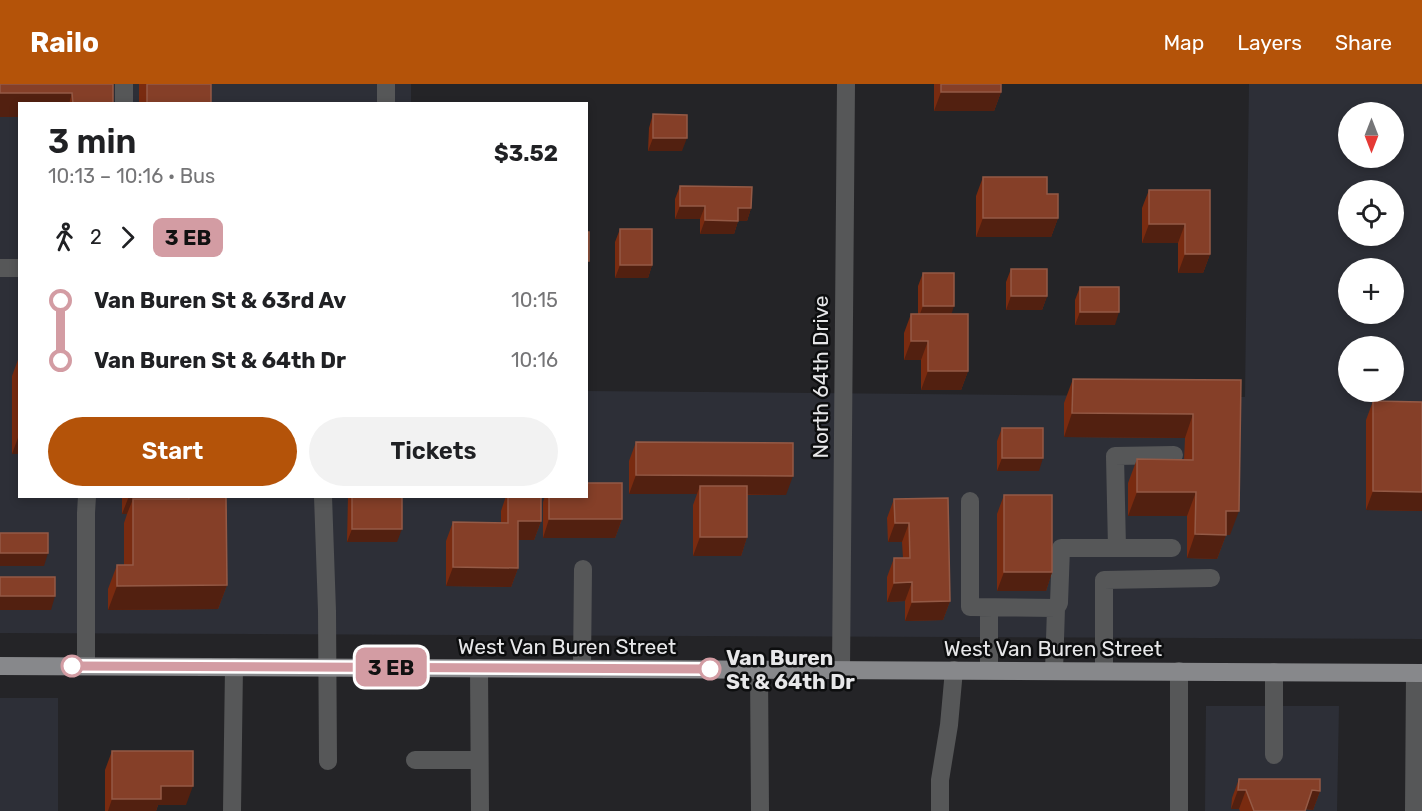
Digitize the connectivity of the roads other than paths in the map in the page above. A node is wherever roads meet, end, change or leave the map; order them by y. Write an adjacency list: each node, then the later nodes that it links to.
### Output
1 (124, 84): 4 (street)
2 (386, 84): 5 (street)
3 (846, 84): 25 (street, North 64th Drive)
4 (124, 102)
5 (386, 102)
6 (0, 268): 7 (street)
7 (18, 268)
8 (1174, 455): 12 (street)
9 (87, 498): 19 (street)
10 (323, 498): 21 (street)
11 (970, 501): 16 (street)
12 (1116, 548): 13 (street); 17 (street)
13 (1172, 548)
14 (583, 569): 23 (street)
15 (1211, 578): 29 (street)
16 (990, 608): 17 (street); 27 (street)
17 (1056, 608): 28 (street)
18 (0, 666): 19 (main road, West Van Buren Street)
19 (86, 666): 20 (main road, West Van Buren Street)
20 (234, 666): 21 (main road, West Van Buren Street); 37 (street)
21 (327, 667): 22 (main road, West Van Buren Street); 36 (street)
22 (479, 668): 23 (main road, West Van Buren Street); 35 (street)
23 (582, 668): 24 (main road, West Van Buren Street)
24 (759, 669): 25 (main road, West Van Buren Street); 39 (street)
25 (842, 670): 26 (main road, West Van Buren Street)
26 (954, 670): 27 (main road, West Van Buren Street); 40 (street)
27 (989, 670): 28 (main road, West Van Buren Street)
28 (1054, 671): 29 (main road, West Van Buren Street)
29 (1104, 671): 30 (main road, West Van Buren Street)
30 (1179, 671): 31 (main road, West Van Buren Street); 41 (street)
31 (1274, 672): 32 (main road, West Van Buren Street); 33 (street)
32 (1418, 673): 42 (street)
33 (1274, 755)
34 (415, 760): 35 (street)
35 (479, 760): 38 (street)
36 (328, 761)
37 (232, 811)
38 (480, 811)
39 (759, 811)
40 (940, 811)
41 (1179, 811)
42 (1414, 811)

